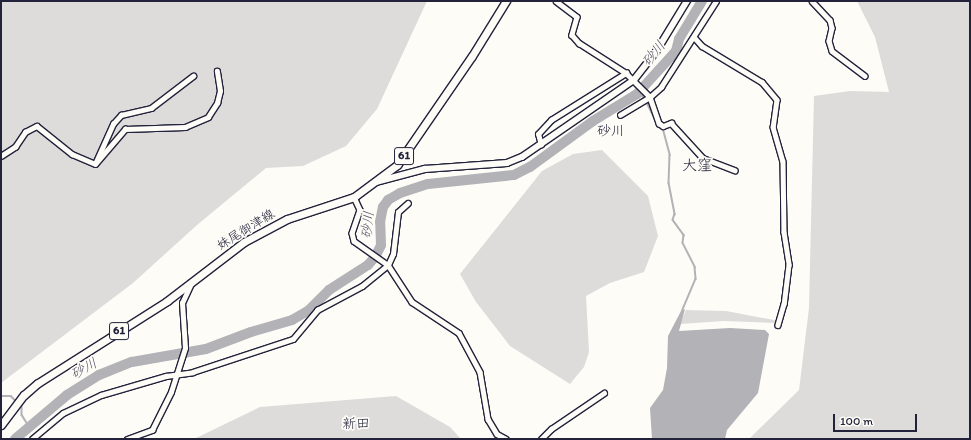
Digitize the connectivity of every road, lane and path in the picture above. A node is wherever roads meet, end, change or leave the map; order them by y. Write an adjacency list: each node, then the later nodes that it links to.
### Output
1 (506, 1): 18 (main road, 妹尾御津線 / 61)
2 (556, 1): 8 (street)
3 (687, 1): 11 (street)
4 (716, 1): 6 (street)
5 (812, 1): 10 (street)
6 (694, 38): 12 (street); 23 (street)
7 (217, 71): 16 (street)
8 (626, 73): 11 (street); 14 (street)
9 (193, 76): 16 (street)
10 (865, 76)
11 (636, 81): 12 (street); 14 (street)
12 (648, 98): 13 (street); 17 (street)
13 (620, 115)
14 (541, 145): 18 (street)
15 (1, 156): 16 (street)
16 (95, 164)
17 (735, 170)
18 (375, 182): 19 (main road, 妹尾御津線 / 61)
19 (354, 197): 21 (street); 22 (main road, 妹尾御津線 / 61)
20 (408, 203): 21 (street)
21 (387, 264): 24 (street); 29 (street)
22 (192, 281): 24 (street); 26 (main road, 妹尾御津線 / 61)
23 (778, 325)
24 (176, 375): 27 (street); 28 (street)
25 (604, 393): 30 (street)
26 (1, 425)
27 (32, 439)
28 (127, 439)
29 (506, 439)
30 (543, 439)

